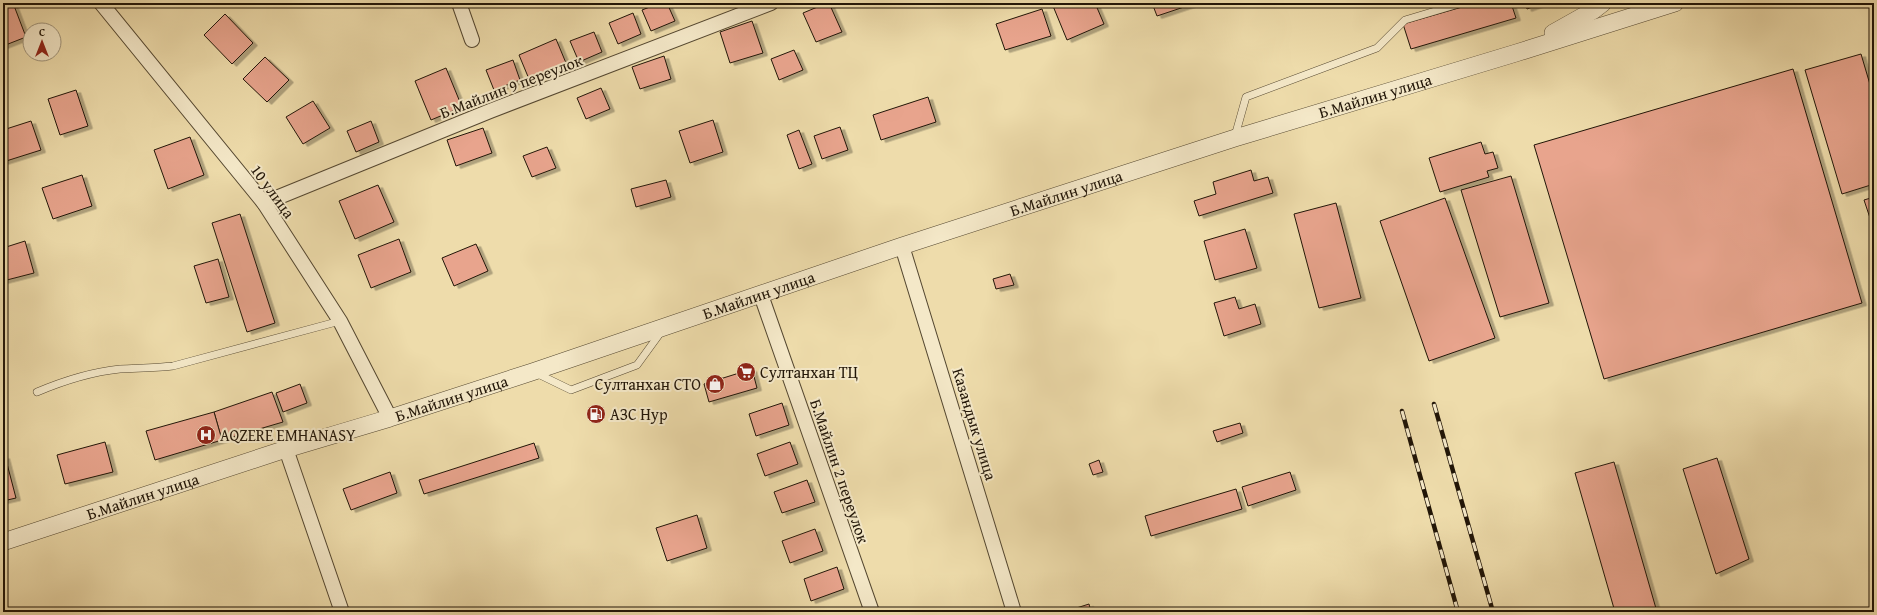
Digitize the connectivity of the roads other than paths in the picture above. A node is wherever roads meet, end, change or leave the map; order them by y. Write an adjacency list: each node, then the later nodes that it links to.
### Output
1 (101, 3): 10 (street, 10 улица)
2 (459, 3): 7 (street)
3 (771, 3): 10 (street, Б.Майлин 9 переулок)
4 (1462, 3): 9 (lane)
5 (1603, 3): 8 (street)
6 (1675, 3): 8 (street)
7 (472, 40)
8 (1516, 53): 9 (street, Б.Майлин улица)
9 (1235, 138): 11 (street, Б.Майлин улица)
10 (264, 203): 13 (street, 10 улица)
11 (902, 246): 12 (street, Б.Майлин улица); 22 (street, Казандык улица)
12 (761, 295): 14 (street, Б.Майлин улица); 21 (street, Б.Майлин 2 переулок)
13 (340, 321): 16 (lane); 17 (street, 10 улица)
14 (664, 327): 15 (street, Б.Майлин улица); 15 (lane)
15 (532, 372): 17 (street, Б.Майлин улица)
16 (37, 392)
17 (390, 418): 18 (street, Б.Майлин улица)
18 (286, 449): 19 (street, Б.Майлин улица); 20 (street)
19 (3, 542)
20 (342, 612)
21 (872, 612)
22 (1014, 612)

